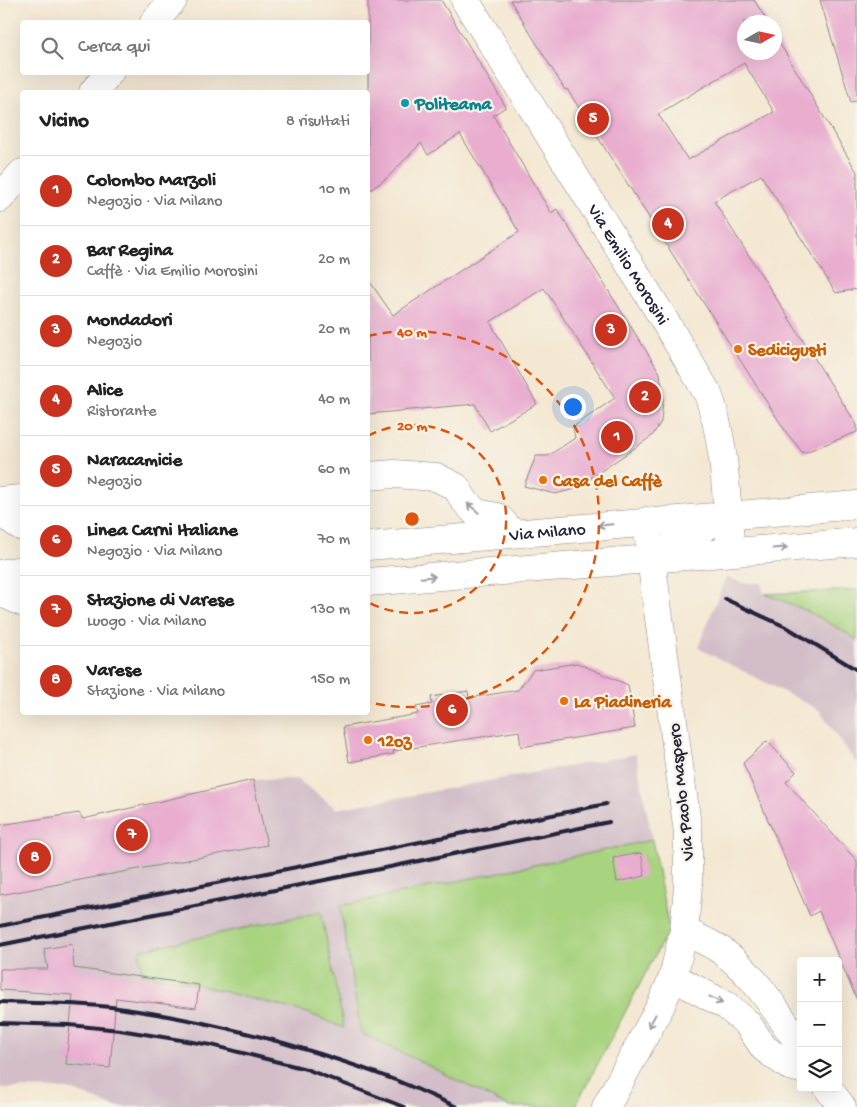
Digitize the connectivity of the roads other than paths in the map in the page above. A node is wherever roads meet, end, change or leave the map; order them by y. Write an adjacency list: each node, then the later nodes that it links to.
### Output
1 (174, 0): 3 (street)
2 (465, 0): 13 (street, Via Emilio Morosini)
3 (156, 20)
4 (107, 75): 5 (street)
5 (95, 90)
6 (20, 175): 7 (street)
7 (0, 198)
8 (370, 476): 16 (street, one-way to 8)
9 (20, 499): 10 (street)
10 (0, 501)
11 (857, 505): 13 (street, Via Milano)
12 (0, 512): 15 (street)
13 (727, 514): 14 (street, Via Milano); 19 (street, Via Emilio Morosini); 20 (street, Via Milano)
14 (647, 521): 16 (street, Via Milano, one-way to 16); 20 (street, Via Paolo Maspero)
15 (20, 526)
16 (512, 533): 18 (street, Via Milano)
17 (857, 542): 19 (street, Via Milano, one-way to 17)
18 (370, 546)
19 (731, 551): 20 (street, Via Milano)
20 (651, 559): 23 (street, Via Milano, one-way to 20); 26 (street, Via Paolo Maspero)
21 (20, 570): 22 (street)
22 (0, 574)
23 (370, 582)
24 (0, 592): 25 (street)
25 (20, 601)
26 (684, 931): 27 (street, Via Paolo Maspero); 28 (street)
27 (673, 977): 29 (street, one-way to 29); 31 (street, Via Paolo Maspero, one-way to 31)
28 (800, 1047)
29 (797, 1068)
30 (831, 1092): 32 (street)
31 (606, 1107)
32 (842, 1107)

